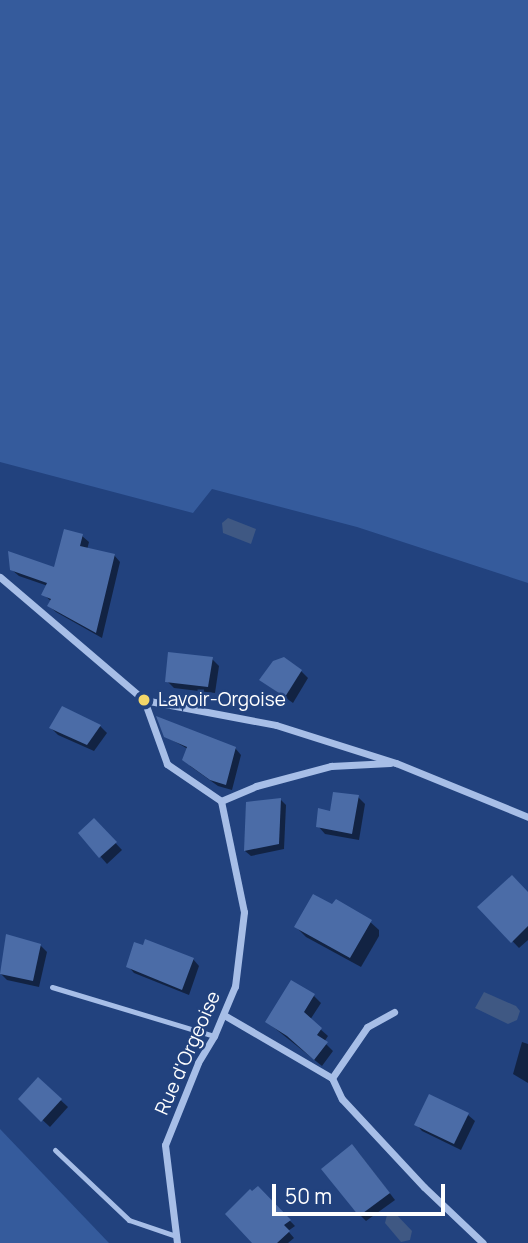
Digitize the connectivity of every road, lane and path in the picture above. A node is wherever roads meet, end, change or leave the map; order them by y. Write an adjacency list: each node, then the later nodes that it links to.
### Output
1 (0, 577): 2 (street)
2 (144, 700): 3 (street); 4 (street)
3 (396, 763): 4 (street); 5 (street)
4 (221, 801): 8 (street, Rue d'Orgeoise)
5 (528, 817)
6 (52, 987): 9 (lane)
7 (394, 1012): 10 (street)
8 (224, 1015): 9 (street, Rue d'Orgeoise); 10 (street)
9 (214, 1036): 12 (street, Rue d'Orgeoise)
10 (332, 1078): 13 (street)
11 (55, 1150): 12 (lane)
12 (176, 1239)
13 (483, 1243)

